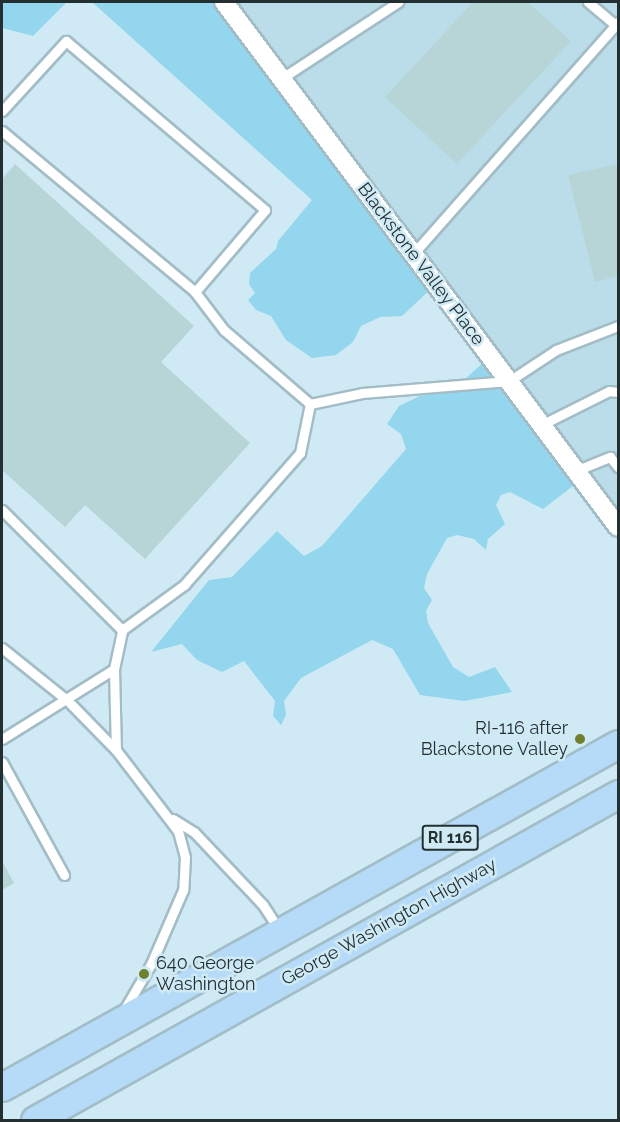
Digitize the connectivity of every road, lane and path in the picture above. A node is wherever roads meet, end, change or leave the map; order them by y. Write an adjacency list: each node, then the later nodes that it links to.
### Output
1 (224, 2): 5 (street, Blackstone Valley Place)
2 (398, 2): 5 (lane)
3 (588, 2): 4 (lane)
4 (617, 24): 8 (lane)
5 (282, 78): 8 (street, Blackstone Valley Place)
6 (2, 111): 9 (lane)
7 (2, 132): 9 (lane)
8 (413, 254): 11 (street, Blackstone Valley Place)
9 (195, 292): 13 (lane)
10 (618, 326): 11 (lane)
11 (509, 381): 13 (lane); 14 (street, Blackstone Valley Place)
12 (618, 392): 14 (lane)
13 (309, 404): 19 (lane)
14 (542, 424): 16 (street, Blackstone Valley Place)
15 (618, 467): 16 (lane)
16 (575, 471): 18 (street, Blackstone Valley Place)
17 (2, 510): 19 (lane)
18 (618, 527)
19 (122, 630): 21 (lane)
20 (2, 648): 22 (lane)
21 (114, 669): 22 (lane); 25 (lane)
22 (68, 701): 23 (lane); 25 (lane)
23 (2, 740)
24 (618, 744): 30 (main road, RI 116)
25 (116, 750): 28 (lane)
26 (2, 762): 29 (lane)
27 (618, 794): 31 (main road, George Washington Highway / RI 116)
28 (173, 819): 30 (lane); 32 (lane)
29 (64, 875)
30 (281, 932): 31 (main road); 32 (main road, RI 116)
31 (303, 971): 34 (main road, George Washington Highway / RI 116)
32 (108, 1028): 33 (main road, RI 116)
33 (2, 1087)
34 (34, 1120)

